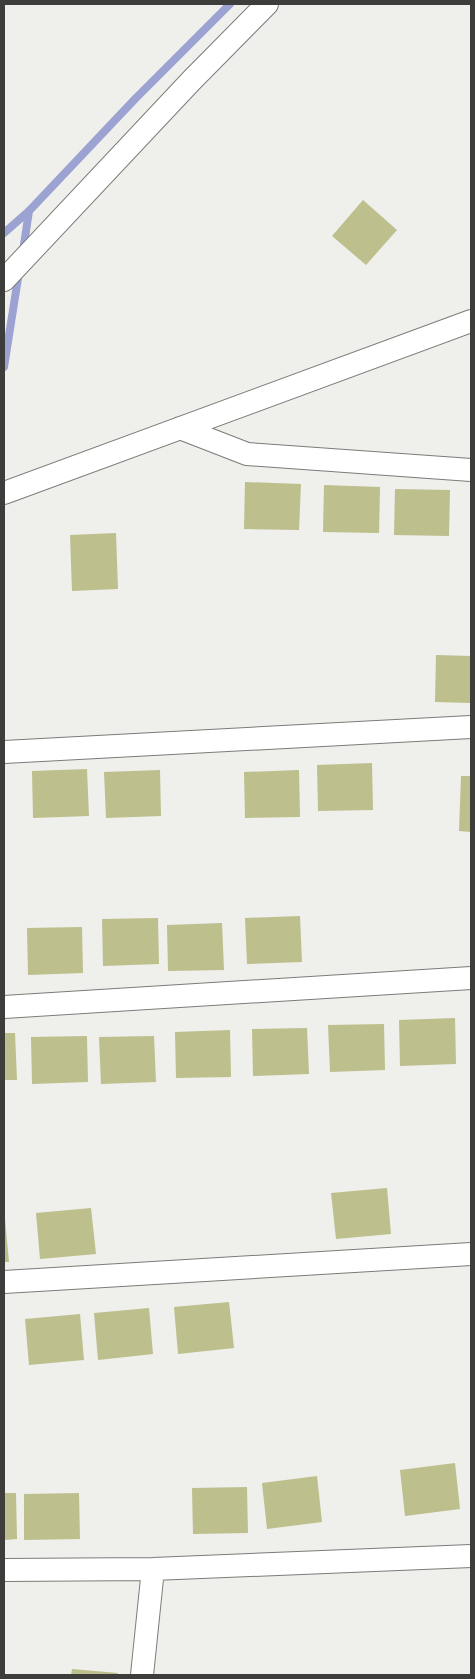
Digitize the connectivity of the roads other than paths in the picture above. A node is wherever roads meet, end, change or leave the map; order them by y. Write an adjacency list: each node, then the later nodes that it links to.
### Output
1 (267, 4): 2 (street)
2 (4, 280)
3 (471, 321): 4 (street)
4 (180, 428): 5 (street); 6 (street)
5 (471, 470)
6 (4, 493)
7 (471, 727): 8 (street)
8 (4, 752)
9 (471, 978): 10 (street)
10 (4, 1007)
11 (471, 1254): 12 (street)
12 (4, 1282)
13 (471, 1556): 14 (street)
14 (153, 1569): 15 (street); 16 (street)
15 (4, 1570)
16 (142, 1675)

